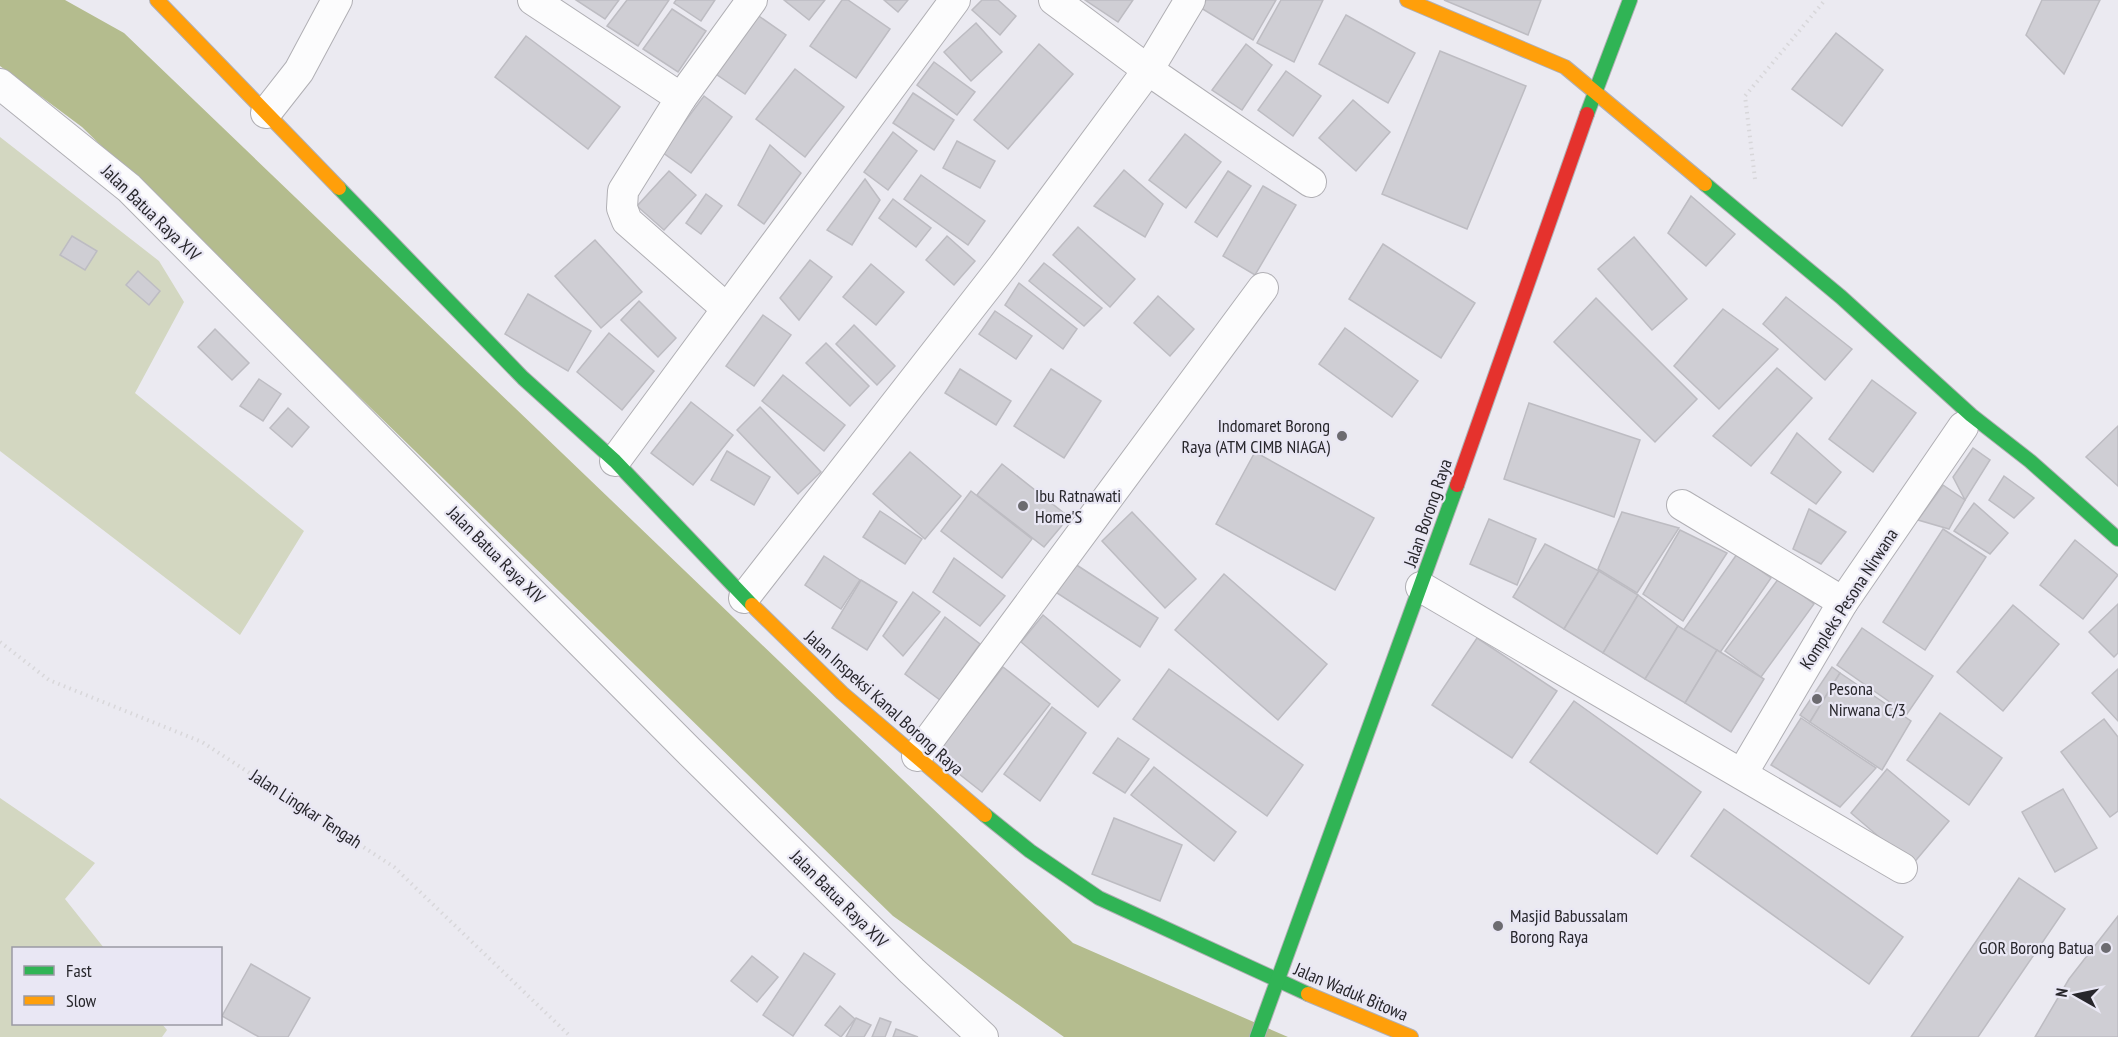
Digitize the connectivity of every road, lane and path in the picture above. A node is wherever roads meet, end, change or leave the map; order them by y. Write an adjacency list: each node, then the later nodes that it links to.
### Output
1 (157, 0): 15 (street, Jalan Inspeksi Kanal Borong Raya)
2 (337, 0): 15 (street)
3 (533, 0): 14 (street)
4 (752, 0): 14 (street)
5 (955, 0): 19 (street)
6 (1054, 0): 11 (street)
7 (1190, 0): 11 (street)
8 (1407, 0): 13 (street)
9 (1630, 0): 13 (street, Jalan Borong Raya)
10 (1825, 0): 17 (path)
11 (1149, 70): 16 (street); 25 (street)
12 (0, 84): 33 (street, Jalan Batua Raya XIV)
13 (1595, 90): 17 (street); 24 (street, Jalan Borong Raya)
14 (681, 98): 19 (street)
15 (266, 113): 21 (street, Jalan Inspeksi Kanal Borong Raya)
16 (1311, 182)
17 (1762, 230): 23 (street)
18 (1263, 288): 28 (street)
19 (726, 308): 21 (street)
20 (1963, 428): 26 (street, Kompleks Pesona Nirwana)
21 (615, 461): 25 (street, Jalan Inspeksi Kanal Borong Raya)
22 (1682, 505): 26 (street)
23 (2118, 539)
24 (1421, 587): 29 (street); 31 (street, Jalan Borong Raya)
25 (744, 598): 28 (street, Jalan Inspeksi Kanal Borong Raya)
26 (1843, 602): 29 (street, Kompleks Pesona Nirwana)
27 (0, 642): 32 (path, Jalan Lingkar Tengah)
28 (917, 756): 31 (street, Jalan Inspeksi Kanal Borong Raya)
29 (1742, 774): 30 (street)
30 (1902, 868)
31 (1277, 981): 34 (street, Jalan Borong Raya); 35 (street, Jalan Waduk Bitowa)
32 (571, 1037)
33 (983, 1037)
34 (1257, 1037)
35 (1411, 1037)

